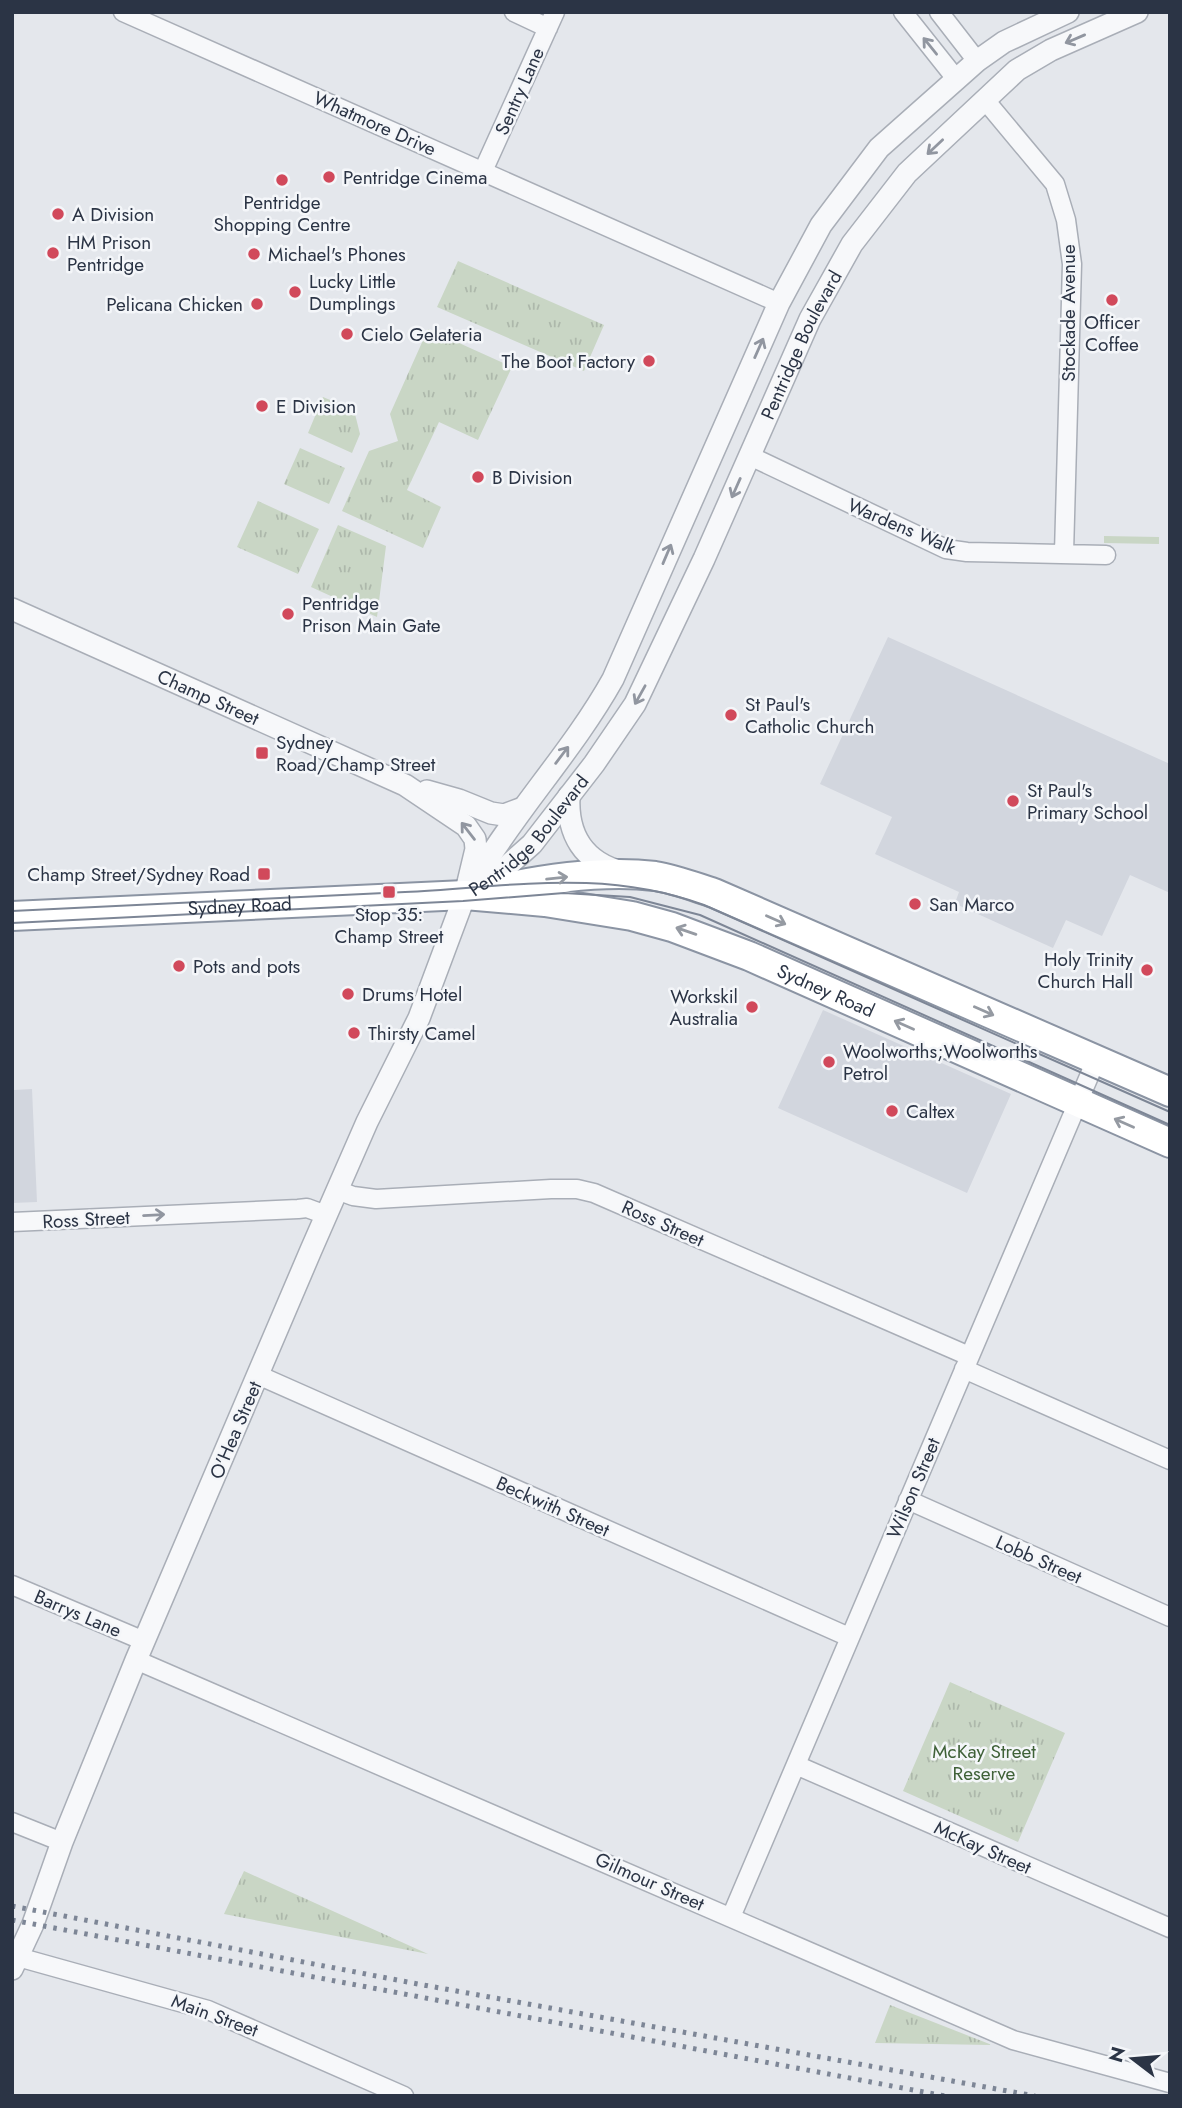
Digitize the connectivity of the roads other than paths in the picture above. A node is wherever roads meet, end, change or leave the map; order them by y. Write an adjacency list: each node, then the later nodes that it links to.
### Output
1 (123, 12): 11 (street, Whatmore Drive)
2 (514, 12): 7 (street)
3 (903, 12): 9 (street, Stockade Avenue, one-way to 3)
4 (939, 12): 8 (street, Stockade Avenue)
5 (1068, 12): 8 (street, Pentridge Boulevard)
6 (1137, 12): 10 (street, Pentridge Boulevard, one-way to 10)
7 (551, 20): 11 (street, Sentry Lane)
8 (977, 61): 9 (street, Pentridge Boulevard); 10 (street, Stockade Avenue)
9 (957, 80): 10 (street, Stockade Avenue); 12 (street, Pentridge Boulevard)
10 (985, 100): 13 (street, Pentridge Boulevard, one-way to 13); 15 (street, Stockade Avenue)
11 (484, 171): 12 (street, Whatmore Drive)
12 (779, 303): 13 (street); 20 (street, Pentridge Boulevard, one-way to 12)
13 (810, 319): 14 (street, Pentridge Boulevard)
14 (750, 456): 15 (street, Wardens Walk); 19 (street, Pentridge Boulevard, one-way to 19)
15 (1064, 553): 16 (street, Wardens Walk)
16 (1106, 555)
17 (12, 609): 18 (street, Champ Street)
18 (405, 785): 20 (street, Champ Street); 22 (street, Champ Street, one-way to 18)
19 (569, 796): 21 (street); 22 (street, Pentridge Boulevard)
20 (520, 809): 22 (street, Pentridge Boulevard)
21 (632, 874): 22 (highway, Sydney Road, one-way to 21); 24 (highway, Sydney Road, one-way to 24)
22 (466, 895): 23 (highway, Sydney Road); 26 (highway, Sydney Road, one-way to 22); 28 (street, O'Hea Street)
23 (12, 916)
24 (1096, 1060): 25 (highway, Sydney Road); 26 (street, Wilson Street)
25 (1170, 1092)
26 (1078, 1102): 27 (highway, Sydney Road, one-way to 26); 31 (street, Wilson Street)
27 (1170, 1143)
28 (337, 1190): 29 (street, O'Hea Street); 31 (street, Ross Street)
29 (326, 1215): 30 (street, Ross Street, one-way to 29); 32 (street, O'Hea Street)
30 (12, 1223)
31 (966, 1363): 33 (street, Ross Street); 34 (street, Wilson Street)
32 (258, 1375): 37 (street, Beckwith Street); 38 (street, O'Hea Street)
33 (1170, 1460)
34 (908, 1500): 36 (street, Lobb Street); 37 (street, Wilson Street)
35 (12, 1585): 38 (street, Barrys Lane)
36 (1170, 1617)
37 (849, 1637): 39 (street, Wilson Street)
38 (140, 1651): 41 (street, O'Hea Street); 42 (street, Gilmour Street)
39 (796, 1765): 42 (street, Wilson Street); 43 (street, McKay Street)
40 (12, 1822): 41 (street)
41 (62, 1842): 44 (street, O'Hea Street)
42 (731, 1917): 45 (street, Gilmour Street)
43 (1170, 1928)
44 (15, 1963): 46 (street, Main Street)
45 (1170, 2083)
46 (404, 2096)

